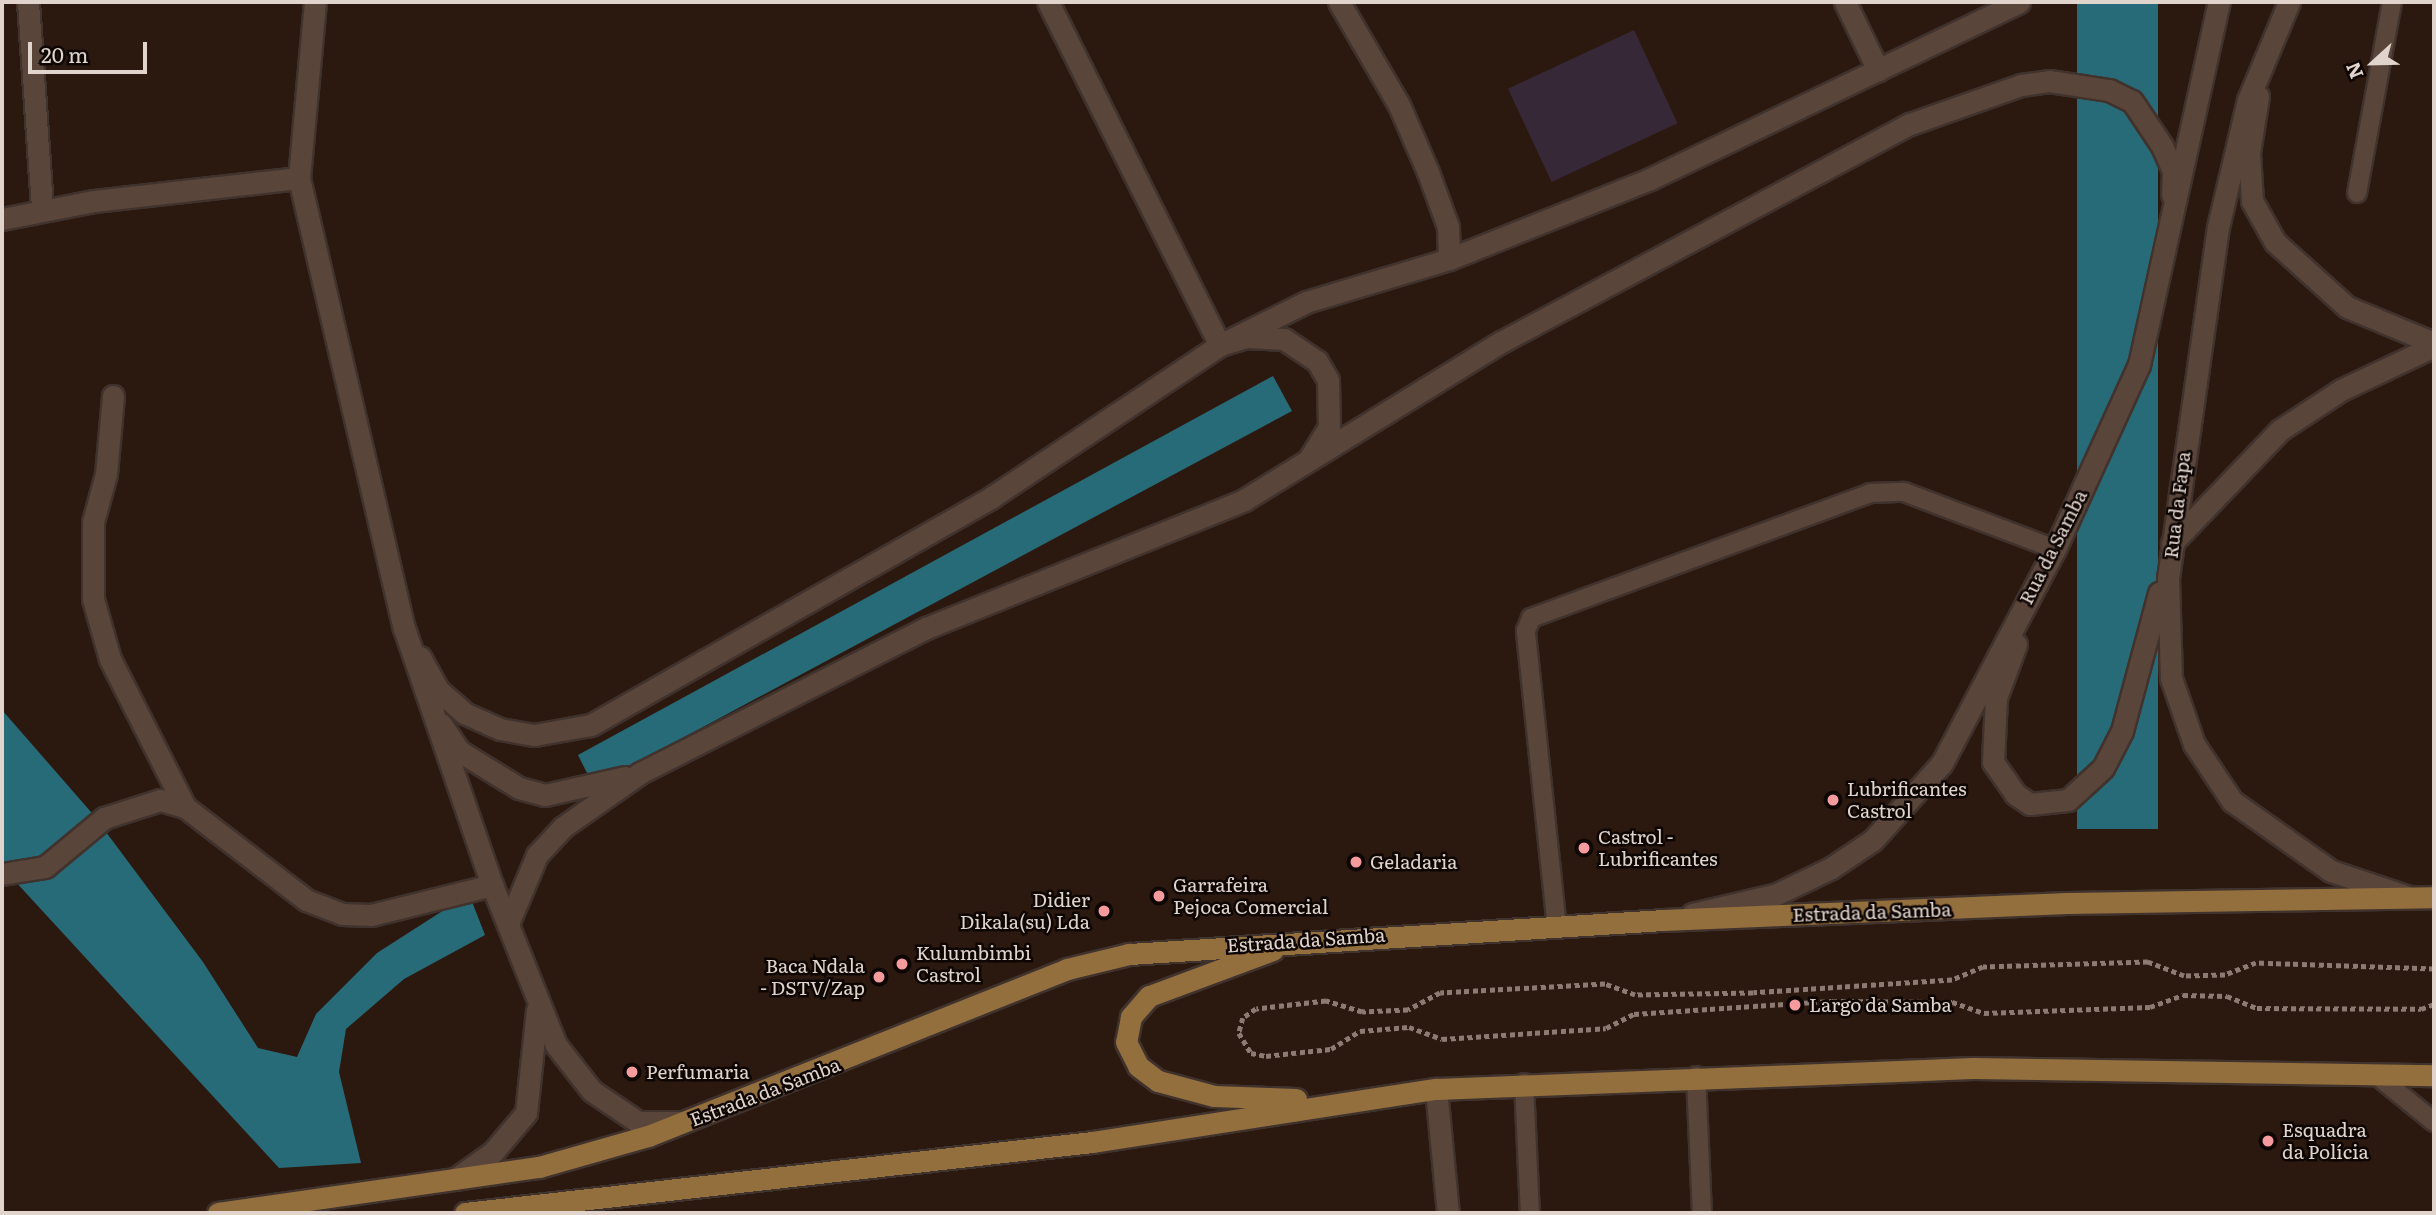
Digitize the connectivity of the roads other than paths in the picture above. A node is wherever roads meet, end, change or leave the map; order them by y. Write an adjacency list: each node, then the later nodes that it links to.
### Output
1 (28, 2): 14 (street)
2 (315, 2): 12 (street)
3 (1048, 2): 19 (street)
4 (1339, 2): 17 (street)
5 (1845, 2): 11 (street)
6 (2020, 2): 11 (street)
7 (2219, 2): 16 (street, Rua da Samba)
8 (2289, 2): 10 (street, Rua da Fapa)
9 (2392, 2): 13 (lane)
10 (2266, 62): 18 (street); 22 (street, Rua da Fapa)
11 (1878, 71): 17 (street)
12 (299, 178): 14 (street); 24 (street)
13 (2357, 193)
14 (42, 210): 15 (street)
15 (2, 219)
16 (2170, 243): 21 (street); 23 (street, Rua da Samba)
17 (1449, 259): 19 (street)
18 (2434, 344): 22 (street)
19 (1220, 345): 21 (street); 24 (street)
20 (113, 396): 27 (street)
21 (1299, 471): 26 (street)
22 (2172, 543): 23 (street); 31 (street, Rua da Fapa)
23 (2055, 549): 32 (street, Rua da Samba); 34 (lane)
24 (404, 628): 25 (street)
25 (438, 719): 26 (street); 29 (street)
26 (640, 773): 33 (street)
27 (185, 807): 28 (street); 29 (street)
28 (2, 874)
29 (492, 886): 33 (street)
30 (2434, 897): 31 (main road, Estrada da Samba)
31 (2411, 898): 32 (main road, Estrada da Samba)
32 (1663, 920): 34 (main road, Estrada da Samba)
33 (508, 924): 36 (street)
34 (1557, 928): 35 (main road, Estrada da Samba)
35 (1313, 938): 42 (main road); 43 (main road, Estrada da Samba)
36 (538, 997): 43 (street); 45 (street)
37 (2375, 1074): 38 (main road); 39 (main road); 44 (lane)
38 (2434, 1075)
39 (1696, 1076): 40 (main road); 51 (lane)
40 (1524, 1083): 41 (main road); 50 (lane)
41 (1436, 1089): 42 (main road); 49 (street)
42 (1337, 1101): 46 (main road)
43 (686, 1122): 45 (main road, Estrada da Samba)
44 (2434, 1122)
45 (455, 1179): 47 (main road, Estrada da Samba)
46 (578, 1205): 48 (main road)
47 (218, 1213)
48 (466, 1213)
49 (1448, 1213)
50 (1530, 1213)
51 (1702, 1213)

